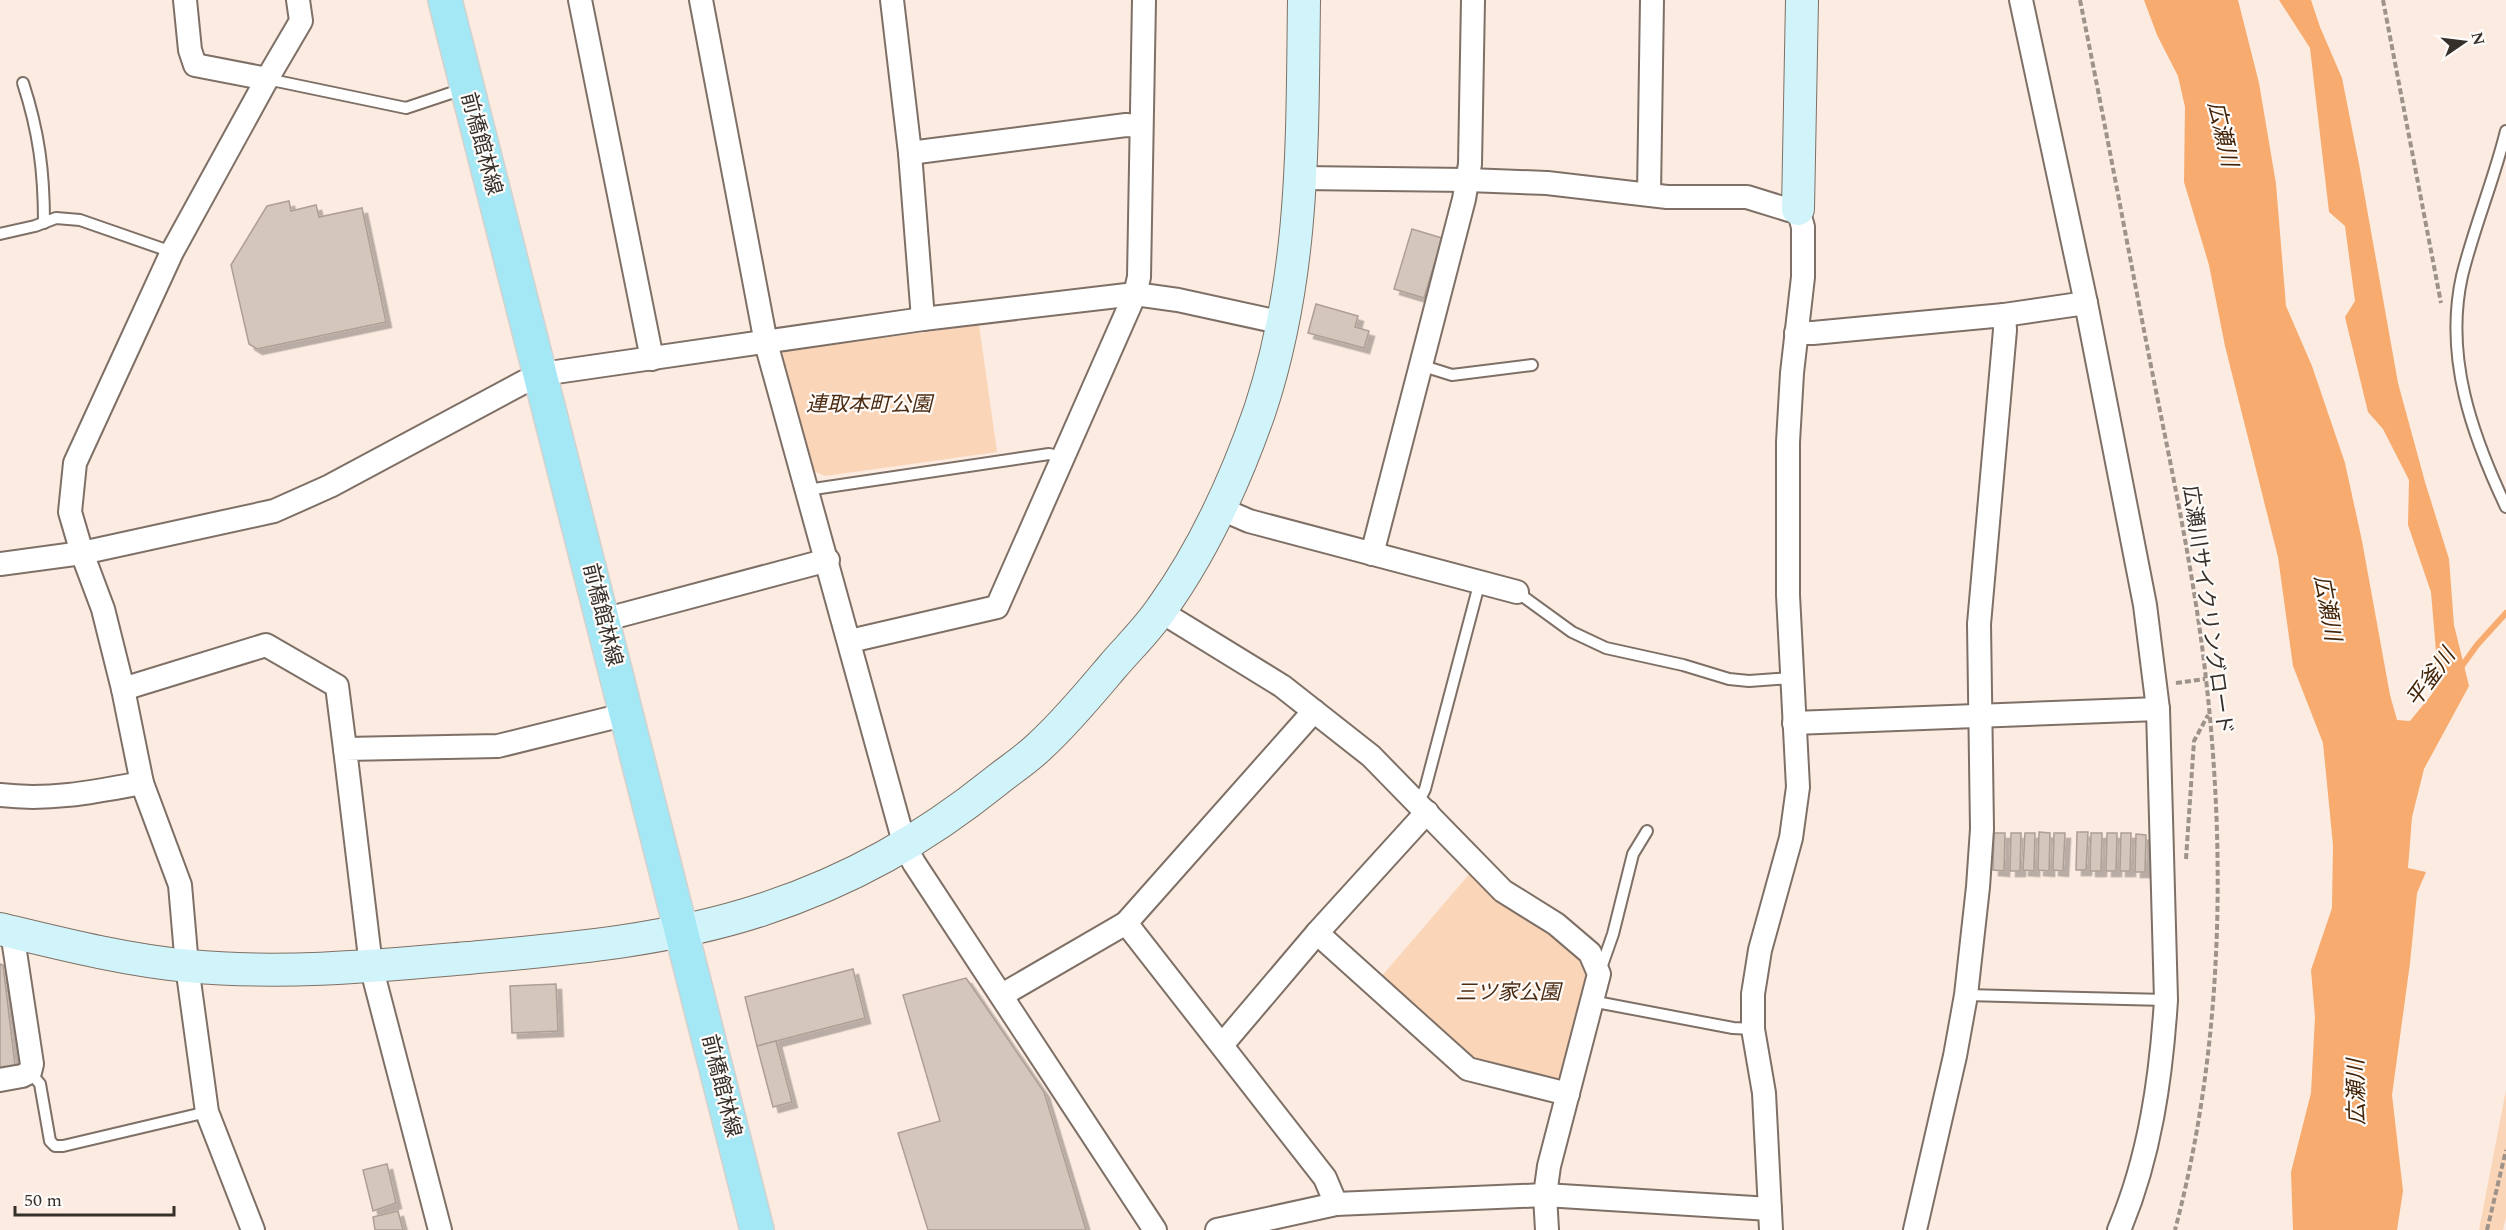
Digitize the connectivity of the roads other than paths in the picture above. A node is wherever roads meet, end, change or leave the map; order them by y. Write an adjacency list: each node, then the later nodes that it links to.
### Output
1 (185, 0): 13 (street)
2 (298, 0): 13 (street)
3 (445, 0): 15 (main road, 前橋館林線)
4 (580, 0): 33 (street)
5 (701, 0): 32 (street)
6 (892, 0): 18 (street)
7 (1144, 0): 16 (street)
8 (1304, 0): 19 (street)
9 (1473, 0): 20 (street)
10 (1652, 0): 21 (street)
11 (1802, 0): 22 (street)
12 (2021, 0): 27 (street)
13 (267, 79): 15 (lane); 25 (street)
14 (23, 83): 23 (lane)
15 (466, 88): 36 (main road, 前橋館林線)
16 (1141, 126): 18 (street); 26 (street)
17 (2506, 131): 39 (lane)
18 (910, 153): 29 (street)
19 (1301, 178): 20 (street); 30 (street)
20 (1468, 180): 21 (street); 34 (street)
21 (1649, 194): 22 (street)
22 (1798, 210): 31 (street)
23 (44, 222): 24 (lane); 25 (lane)
24 (0, 234)
25 (172, 252): 41 (street)
26 (1135, 294): 29 (street); 30 (street); 37 (street)
27 (2086, 303): 28 (street); 52 (street)
28 (2004, 315): 31 (street); 55 (street)
29 (923, 319): 32 (street)
30 (1283, 323): 40 (street)
31 (1796, 333): 50 (street)
32 (766, 343): 33 (street); 38 (street)
33 (652, 358): 36 (street)
34 (1420, 365): 35 (lane); 42 (street)
35 (1532, 365)
36 (541, 376): 41 (street); 48 (main road, 前橋館林線)
37 (1063, 458): 38 (lane); 49 (street)
38 (807, 489): 43 (street)
39 (2506, 507)
40 (1219, 508): 42 (street); 47 (street)
41 (82, 553): 44 (street); 51 (street)
42 (1372, 554): 45 (street)
43 (828, 560): 48 (street); 49 (street)
44 (0, 564)
45 (1480, 581): 46 (street); 60 (lane)
46 (1517, 592): 50 (lane)
47 (1160, 611): 53 (street); 62 (street)
48 (603, 620): 54 (main road, 前橋館林線)
49 (850, 641): 62 (street)
50 (1791, 678): 56 (street)
51 (123, 689): 57 (street); 58 (street)
52 (2157, 698): 55 (street); 72 (street)
53 (1314, 711): 60 (street); 63 (street)
54 (627, 714): 57 (street); 65 (main road, 前橋館林線)
55 (1981, 716): 56 (street); 70 (street)
56 (1794, 723): 74 (street)
57 (345, 749): 68 (street)
58 (142, 783): 59 (street); 67 (street)
59 (0, 795)
60 (1422, 808): 66 (street); 69 (street)
61 (1647, 831): 69 (lane)
62 (906, 846): 65 (street); 71 (street)
63 (1126, 923): 71 (street); 75 (street)
64 (6, 931): 67 (street); 76 (street)
65 (682, 932): 68 (street); 85 (main road, 前橋館林線)
66 (1317, 933): 75 (street); 78 (street)
67 (187, 966): 68 (street); 79 (street)
68 (371, 966): 84 (street)
69 (1599, 974): 73 (street)
70 (1966, 995): 72 (lane); 89 (street)
71 (1002, 996): 86 (street)
72 (2166, 1000): 90 (street)
73 (1590, 1001): 74 (lane); 78 (street)
74 (1753, 1029): 82 (street)
75 (1222, 1045): 81 (street)
76 (30, 1072): 77 (street); 79 (lane)
77 (0, 1080)
78 (1568, 1094): 80 (street)
79 (207, 1112): 83 (street)
80 (1545, 1195): 81 (street); 82 (street); 88 (street)
81 (1336, 1204): 87 (street)
82 (1771, 1220)
83 (253, 1230)
84 (440, 1230)
85 (757, 1230)
86 (1155, 1230)
87 (1217, 1230)
88 (1547, 1230)
89 (1915, 1230)
90 (2119, 1230)

